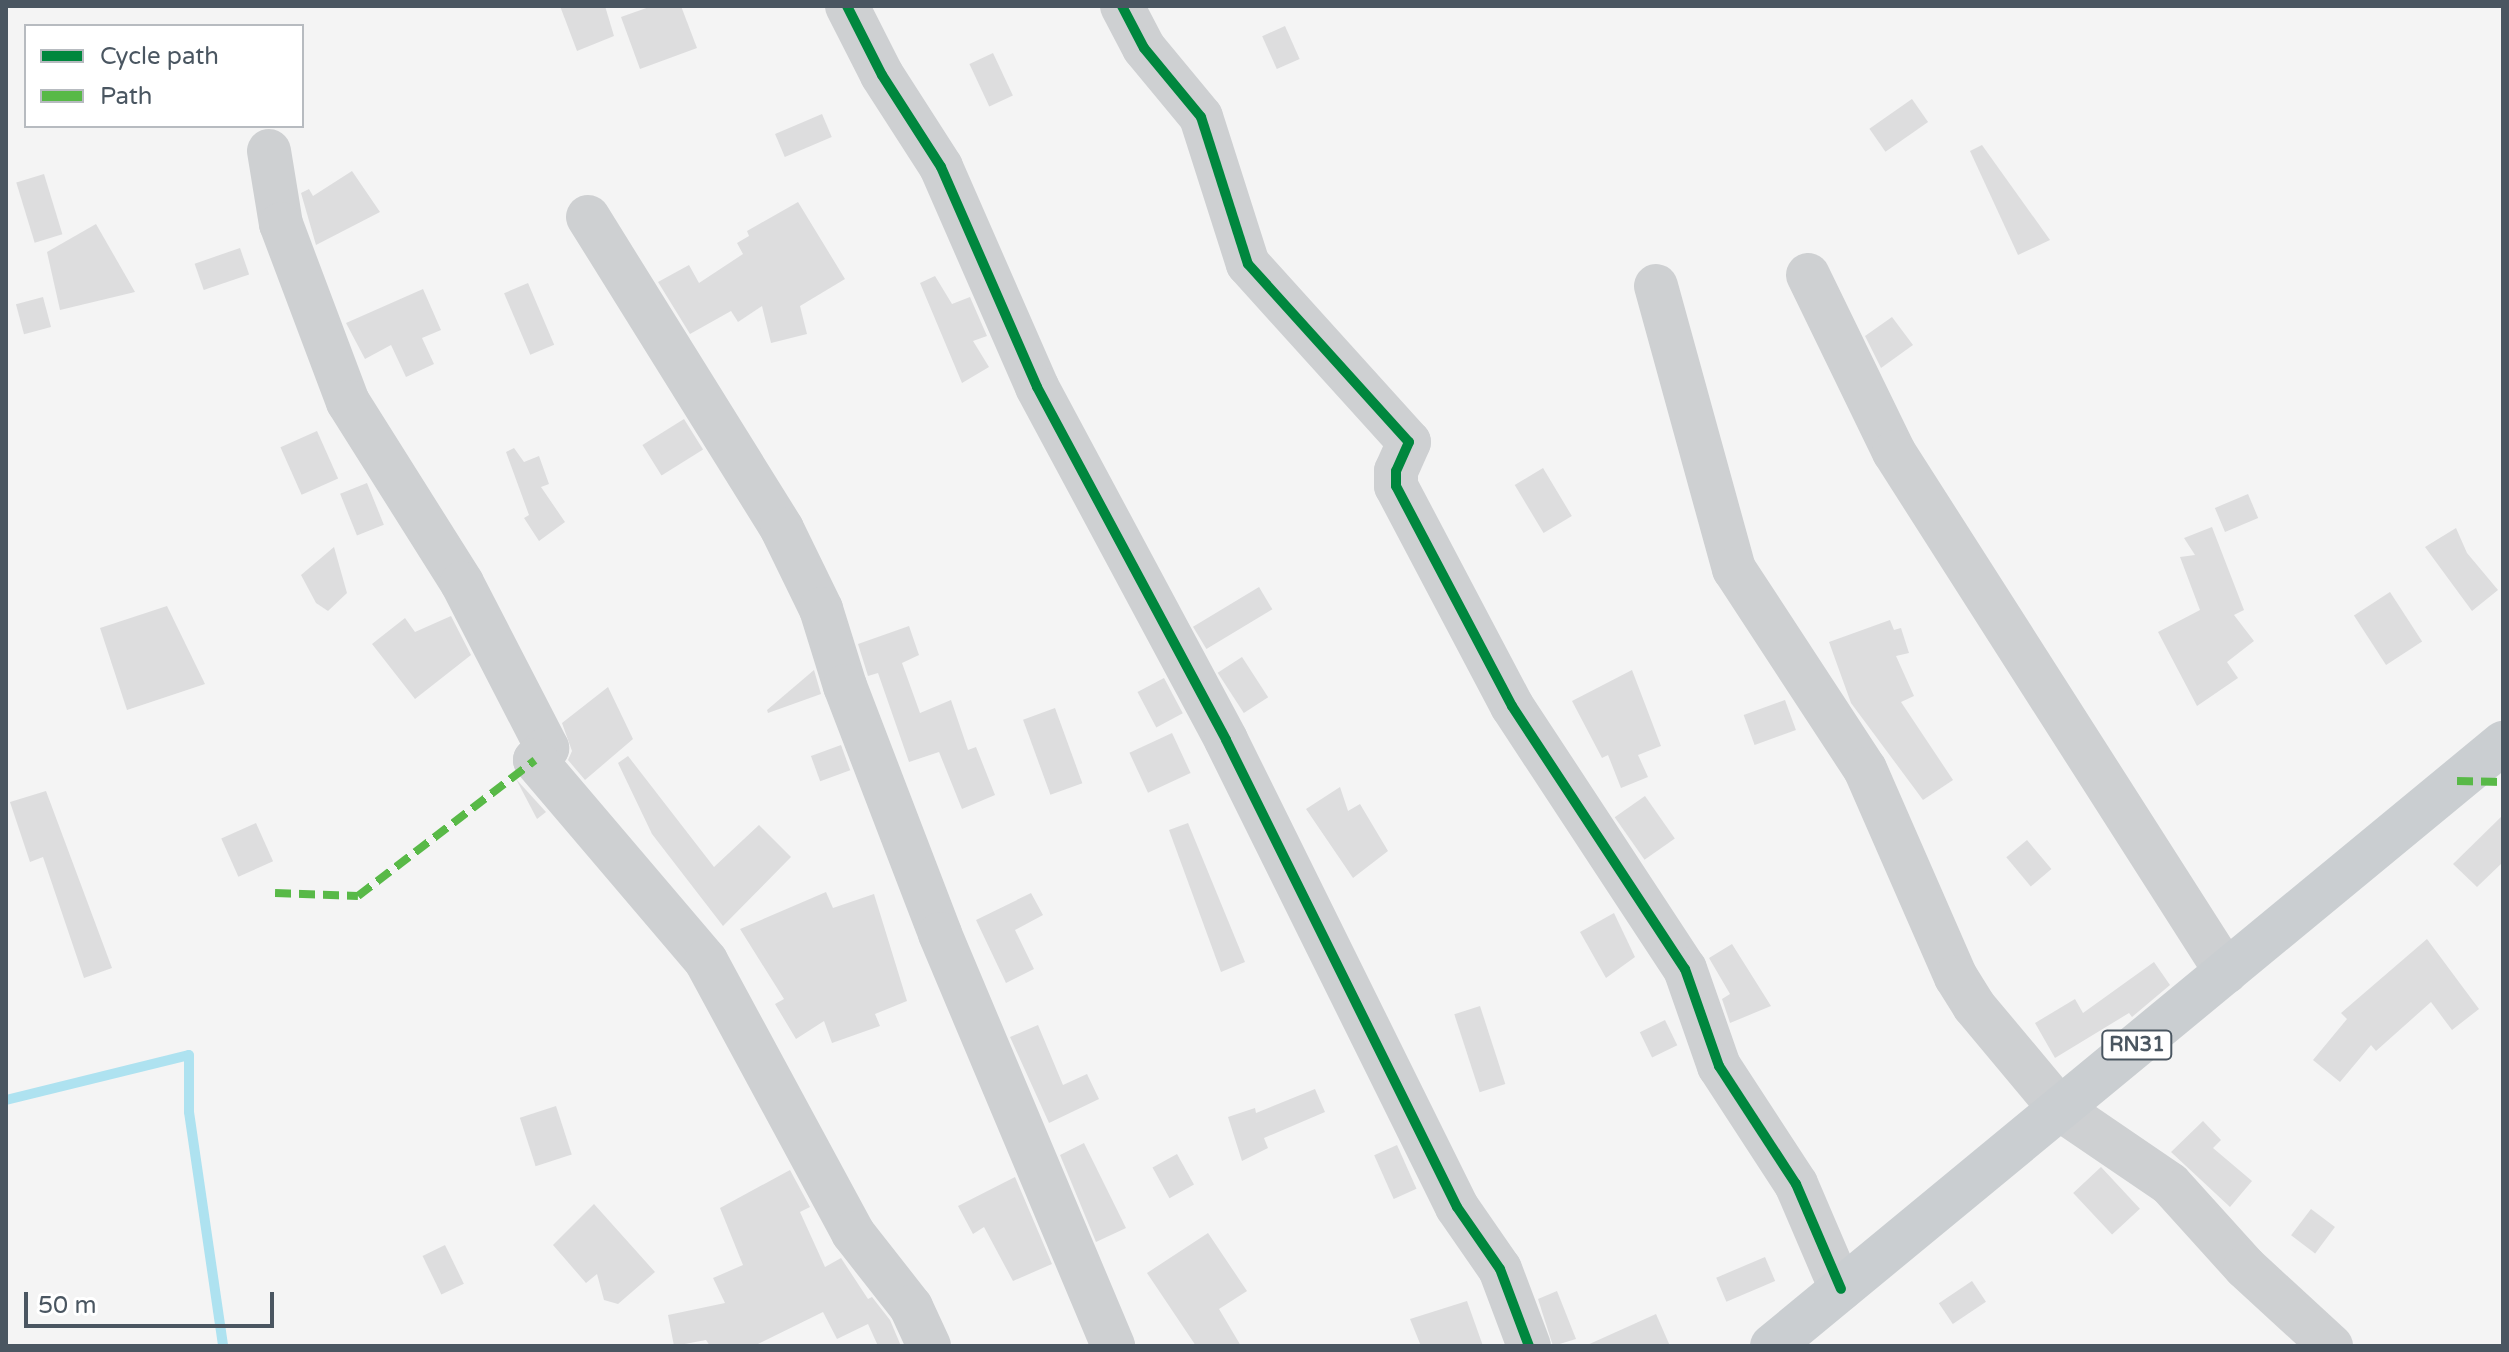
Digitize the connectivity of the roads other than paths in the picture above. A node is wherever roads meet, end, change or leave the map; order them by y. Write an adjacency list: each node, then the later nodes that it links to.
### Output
1 (847, 6): 13 (street)
2 (1122, 6): 10 (street)
3 (269, 151): 11 (street)
4 (588, 217): 12 (street)
5 (1808, 275): 8 (street)
6 (1656, 286): 9 (street)
7 (2503, 743): 8 (main road, RN31)
8 (2226, 972): 9 (main road, RN31)
9 (2060, 1109): 10 (main road, RN31); 15 (street)
10 (1841, 1289): 14 (main road, RN31)
11 (929, 1346)
12 (1113, 1346)
13 (1529, 1346)
14 (1772, 1346)
15 (2331, 1346)

